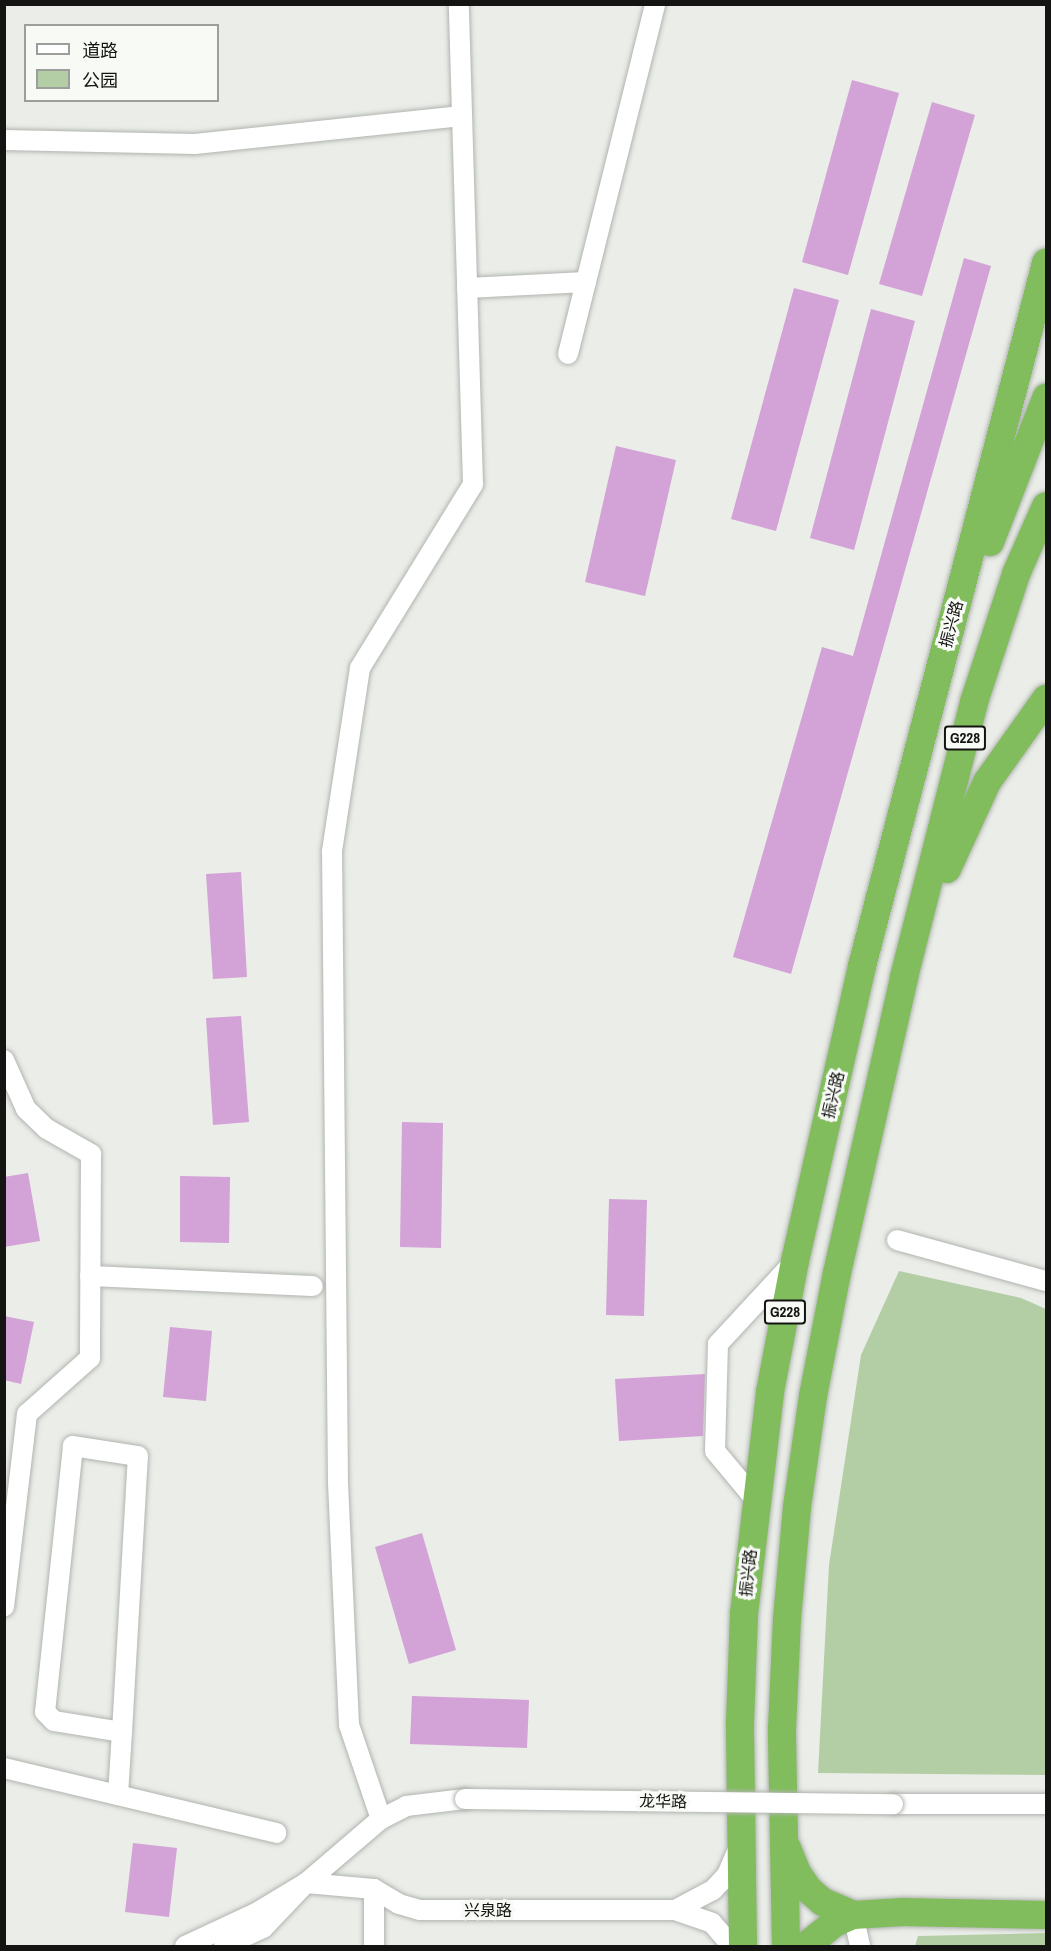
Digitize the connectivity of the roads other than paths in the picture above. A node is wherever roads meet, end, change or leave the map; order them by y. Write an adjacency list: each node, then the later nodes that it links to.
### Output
1 (459, 4): 3 (street)
2 (655, 4): 6 (street)
3 (462, 116): 4 (street); 7 (street)
4 (4, 140)
5 (1047, 263): 11 (highway, 振兴路 / G228)
6 (586, 282): 7 (street); 8 (street)
7 (467, 288): 26 (street)
8 (568, 354)
9 (1047, 398): 11 (highway)
10 (1047, 506): 13 (highway, G228)
11 (933, 693): 16 (highway, 振兴路 / G228)
12 (1047, 699): 13 (highway)
13 (904, 977): 28 (highway, G228)
14 (4, 1060): 17 (street)
15 (897, 1239): 18 (street)
16 (795, 1261): 20 (highway, 振兴路 / G228); 20 (street)
17 (90, 1276): 19 (street); 21 (street)
18 (1047, 1281)
19 (313, 1286)
20 (755, 1499): 29 (highway, 振兴路 / G228)
21 (4, 1606)
22 (122, 1732): 22 (street); 24 (street)
23 (4, 1768): 24 (street)
24 (118, 1795): 27 (street)
25 (1047, 1804): 26 (street, 龙华路, bridge)
26 (381, 1819): 30 (street, 龙华路)
27 (276, 1833)
28 (782, 1834): 34 (highway); 40 (highway, G228)
29 (740, 1840): 32 (street); 39 (highway, 振兴路 / G228)
30 (306, 1883): 31 (street, 兴泉路); 35 (street); 36 (street)
31 (374, 1889): 32 (street, 兴泉路); 37 (street)
32 (675, 1910): 38 (street)
33 (1047, 1915): 34 (highway)
34 (854, 1916): 41 (highway); 42 (street)
35 (185, 1947)
36 (224, 1947)
37 (374, 1947)
38 (732, 1947)
39 (743, 1947)
40 (786, 1947)
41 (806, 1947)
42 (860, 1947)

